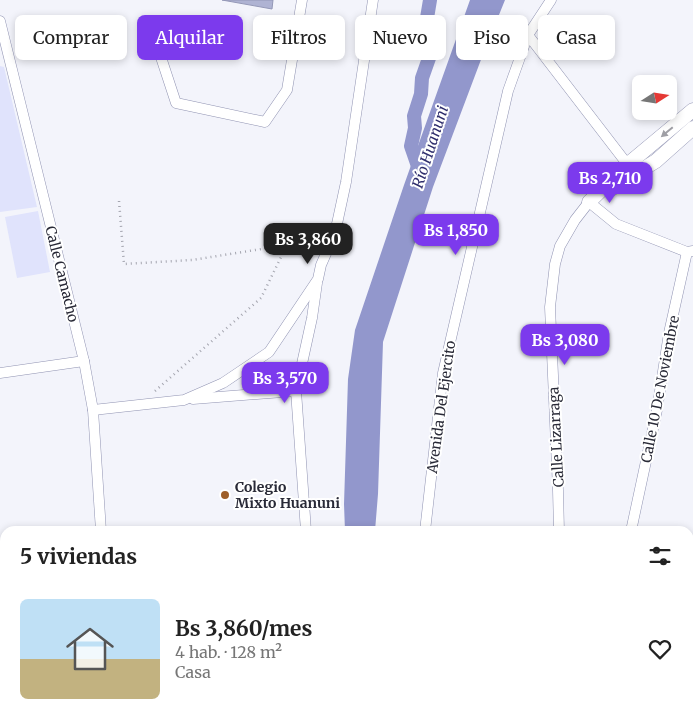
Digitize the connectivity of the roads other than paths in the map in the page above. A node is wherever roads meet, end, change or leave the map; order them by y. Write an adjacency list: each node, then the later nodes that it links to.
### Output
1 (302, 0): 6 (street)
2 (373, 0): 13 (street)
3 (551, 0): 5 (street, Avenida Del Ejercito)
4 (0, 21): 14 (street, Calle Camacho)
5 (528, 35): 10 (street)
6 (162, 60)
7 (519, 60): 21 (street, Avenida Del Ejercito)
8 (693, 110): 10 (street, one-way to 10)
9 (693, 128): 10 (street)
10 (631, 169): 11 (street)
11 (589, 202): 12 (street); 22 (street, Calle Lizarraga)
12 (690, 251): 23 (street, Calle 10 De Noviembre)
13 (318, 280): 16 (street); 17 (street)
14 (84, 362): 15 (street); 18 (street, Calle Camacho)
15 (0, 373)
16 (296, 391): 17 (street); 20 (street)
17 (184, 400): 18 (street)
18 (93, 410): 19 (street, Calle Camacho)
19 (101, 526)
20 (306, 526)
21 (426, 526)
22 (559, 526)
23 (632, 526)

